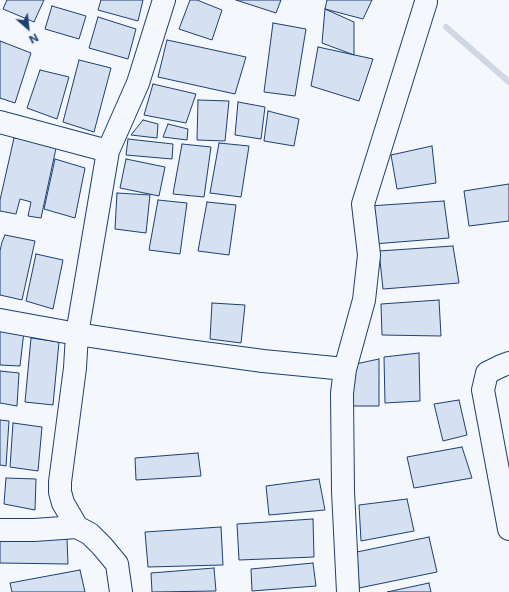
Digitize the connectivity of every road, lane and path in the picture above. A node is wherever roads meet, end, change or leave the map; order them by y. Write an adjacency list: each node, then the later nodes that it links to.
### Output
1 (164, 0): 4 (street)
2 (426, 2): 8 (street)
3 (0, 122): 4 (street)
4 (108, 151): 6 (street)
5 (0, 320): 6 (street)
6 (77, 334): 8 (street); 9 (street)
7 (509, 364): 10 (street)
8 (345, 368): 13 (street)
9 (77, 527): 11 (street); 12 (street)
10 (509, 529)
11 (0, 530)
12 (121, 592)
13 (348, 592)

